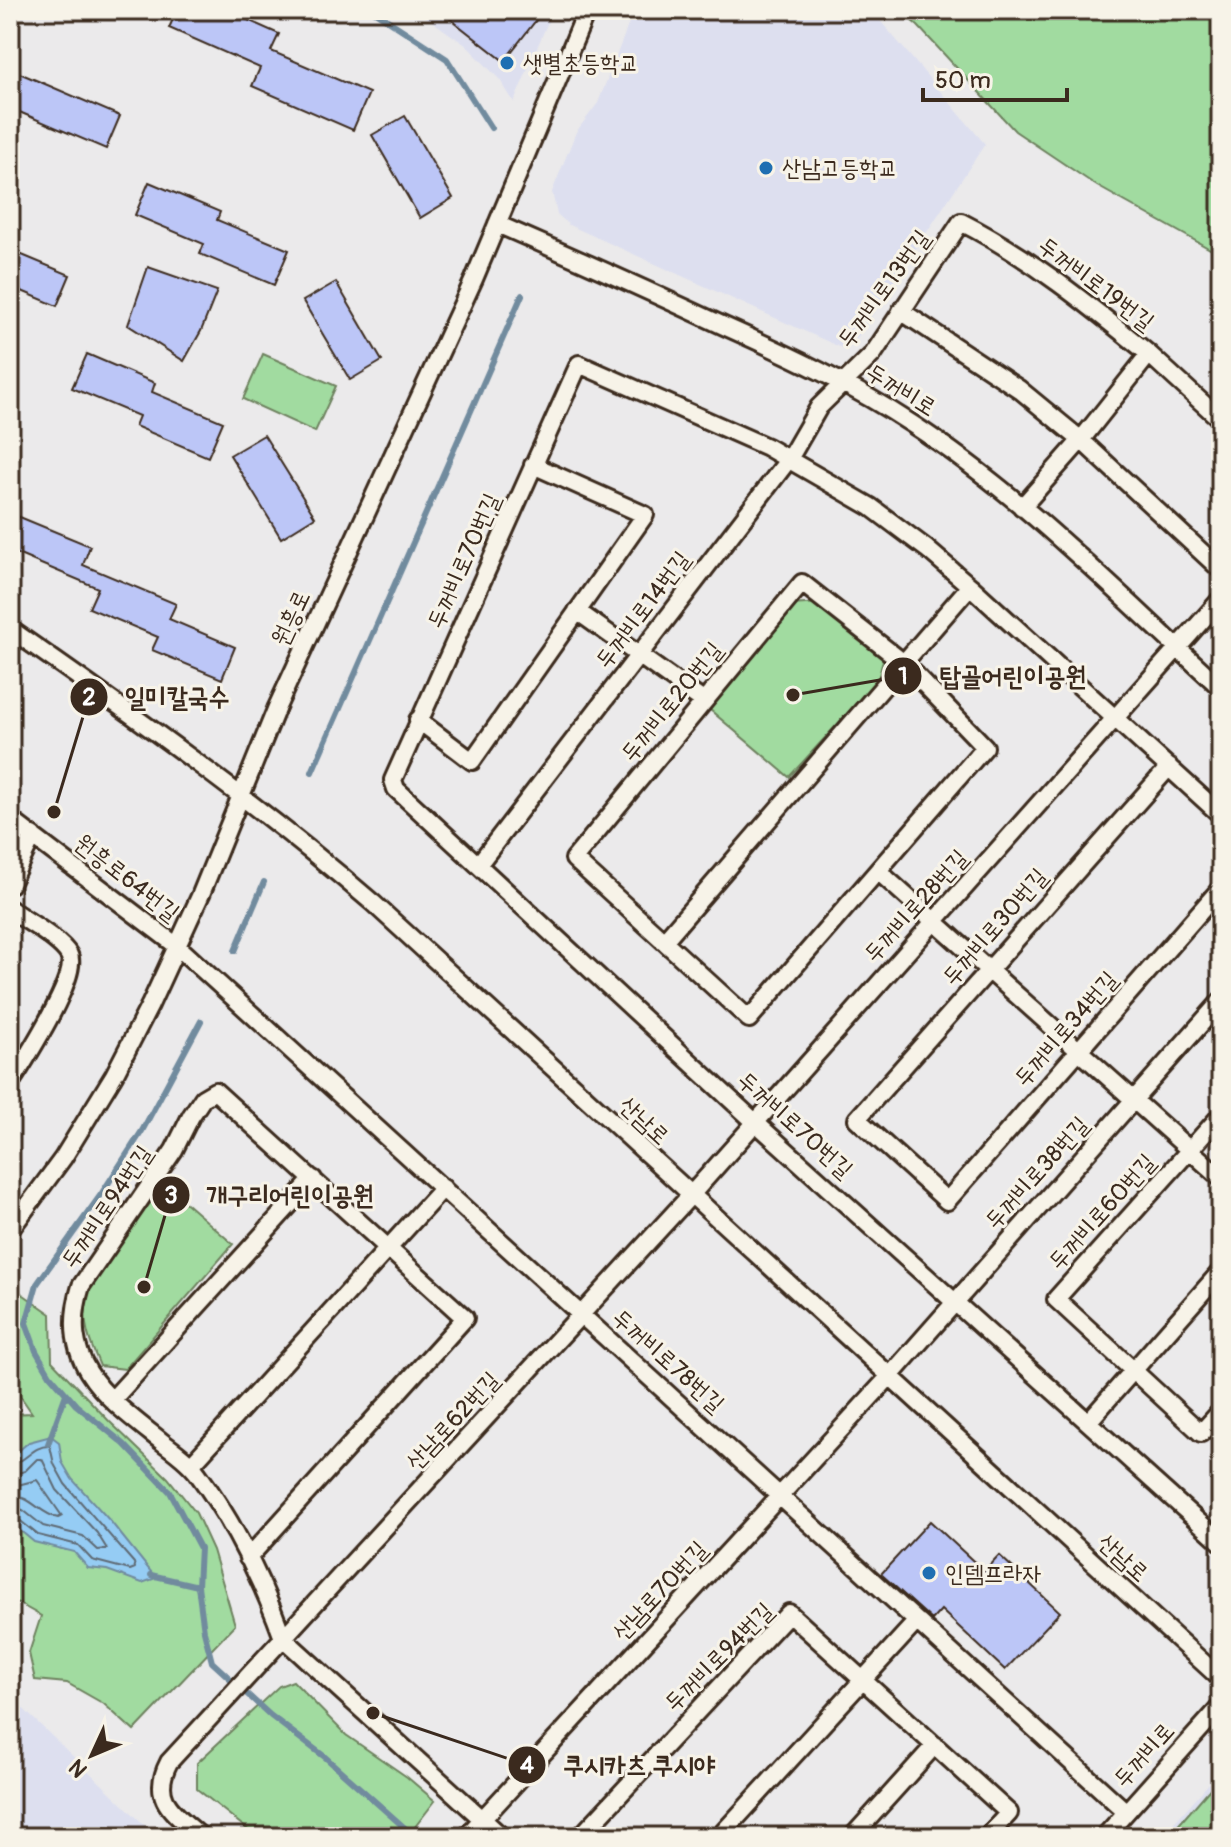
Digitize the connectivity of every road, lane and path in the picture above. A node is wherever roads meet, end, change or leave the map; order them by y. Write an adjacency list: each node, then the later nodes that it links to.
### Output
1 (587, 10): 3 (street, 원흥로)
2 (961, 222): 4 (street, 두꺼비로13번길); 5 (street, 두꺼비로19번길)
3 (497, 224): 6 (street, 두꺼비로); 25 (street, 원흥로)
4 (901, 311): 6 (street, 두꺼비로13번길); 8 (street)
5 (1149, 354): 7 (street); 8 (street, 두꺼비로19번길)
6 (843, 382): 9 (street, 두꺼비로14번길); 11 (street, 두꺼비로)
7 (1221, 420)
8 (1081, 440): 11 (street, 두꺼비로19번길); 12 (street)
9 (789, 459): 10 (street, 두꺼비로70번길); 13 (street); 18 (street, 두꺼비로14번길)
10 (533, 465): 15 (street); 23 (street, 두꺼비로70번길)
11 (1022, 507): 17 (street, 두꺼비로)
12 (1221, 570)
13 (970, 586): 19 (street); 22 (street)
14 (1221, 599): 17 (street, 두꺼비로28번길)
15 (577, 611): 18 (street); 23 (street)
16 (10, 629): 25 (street, 산남로)
17 (1177, 648): 20 (street, 두꺼비로); 22 (street, 두꺼비로28번길)
18 (639, 655): 21 (street); 29 (street, 두꺼비로14번길)
19 (905, 664): 21 (street, 두꺼비로20번길); 30 (street, 두꺼비로20번길); 35 (street)
20 (1221, 688)
21 (703, 701): 35 (street, 두꺼비로20번길)
22 (1115, 718): 24 (street); 34 (street, 두꺼비로28번길)
23 (418, 720): 29 (street, 두꺼비로70번길)
24 (1169, 767): 26 (street); 37 (street, 두꺼비로30번길)
25 (241, 794): 36 (street, 원흥로); 48 (street, 산남로)
26 (1221, 815)
27 (10, 819): 28 (street, 원흥로64번길)
28 (33, 836): 31 (street); 36 (street, 원흥로64번길)
29 (478, 865): 43 (street, 두꺼비로70번길)
30 (878, 871): 34 (street, 두꺼비로60번길); 35 (street, 두꺼비로20번길)
31 (10, 884)
32 (1221, 888): 39 (street, 두꺼비로34번길)
33 (10, 909): 40 (street)
34 (935, 921): 37 (street, 두꺼비로60번길); 43 (street, 두꺼비로28번길)
35 (664, 941)
36 (177, 946): 47 (street, 두꺼비로78번길); 50 (street, 원흥로)
37 (989, 970): 39 (street, 두꺼비로60번길); 49 (street, 두꺼비로30번길)
38 (1221, 1001): 41 (street, 두꺼비로38번길)
39 (1079, 1051): 41 (street, 두꺼비로60번길); 49 (street, 두꺼비로34번길)
40 (10, 1084)
41 (1134, 1101): 44 (street, 두꺼비로60번길); 53 (street, 두꺼비로38번길)
42 (1221, 1115): 44 (street, 두꺼비로60번길)
43 (756, 1123): 48 (street, 두꺼비로28번길); 53 (street, 두꺼비로70번길)
44 (1189, 1150): 45 (street, 두꺼비로60번길); 55 (street, 두꺼비로60번길)
45 (1221, 1178)
46 (313, 1179): 51 (street); 57 (street); 57 (street, 두꺼비로94번길)
47 (443, 1188): 51 (street); 54 (street, 두꺼비로78번길)
48 (690, 1196): 54 (street, 산남로62번길); 56 (street, 산남로)
49 (947, 1201)
50 (10, 1230)
51 (388, 1248): 60 (street); 63 (street)
52 (1221, 1271): 55 (street)
53 (954, 1303): 56 (street, 두꺼비로38번길); 59 (street, 두꺼비로70번길)
54 (583, 1315): 61 (street, 두꺼비로78번길); 65 (street, 산남로62번길)
55 (1134, 1370): 58 (street, 두꺼비로60번길); 59 (street)
56 (889, 1377): 61 (street, 산남로70번길); 66 (street, 산남로)
57 (113, 1399): 60 (street, 두꺼비로94번길)
58 (1221, 1411)
59 (1088, 1422): 62 (street, 두꺼비로70번길)
60 (191, 1465): 63 (street, 두꺼비로94번길)
61 (780, 1496): 64 (street, 두꺼비로78번길); 71 (street, 산남로70번길)
62 (1221, 1542)
63 (248, 1558): 65 (street, 두꺼비로94번길)
64 (917, 1621): 67 (street); 70 (street, 두꺼비로78번길)
65 (283, 1638): 71 (street, 두꺼비로94번길); 72 (street, 산남로62번길)
66 (1221, 1679)
67 (863, 1680): 69 (street, 두꺼비로94번길); 75 (street, 두꺼비로94번길); 76 (street)
68 (1221, 1706): 70 (street, 두꺼비로)
69 (935, 1745): 77 (street); 78 (street, 두꺼비로94번길)
70 (1126, 1812): 79 (street, 두꺼비로)
71 (482, 1819): 73 (street, 산남로70번길); 74 (street, 두꺼비로94번길)
72 (201, 1837)
73 (466, 1837)
74 (502, 1837)
75 (580, 1837)
76 (719, 1837)
77 (852, 1837)
78 (987, 1837)
79 (1104, 1837)

